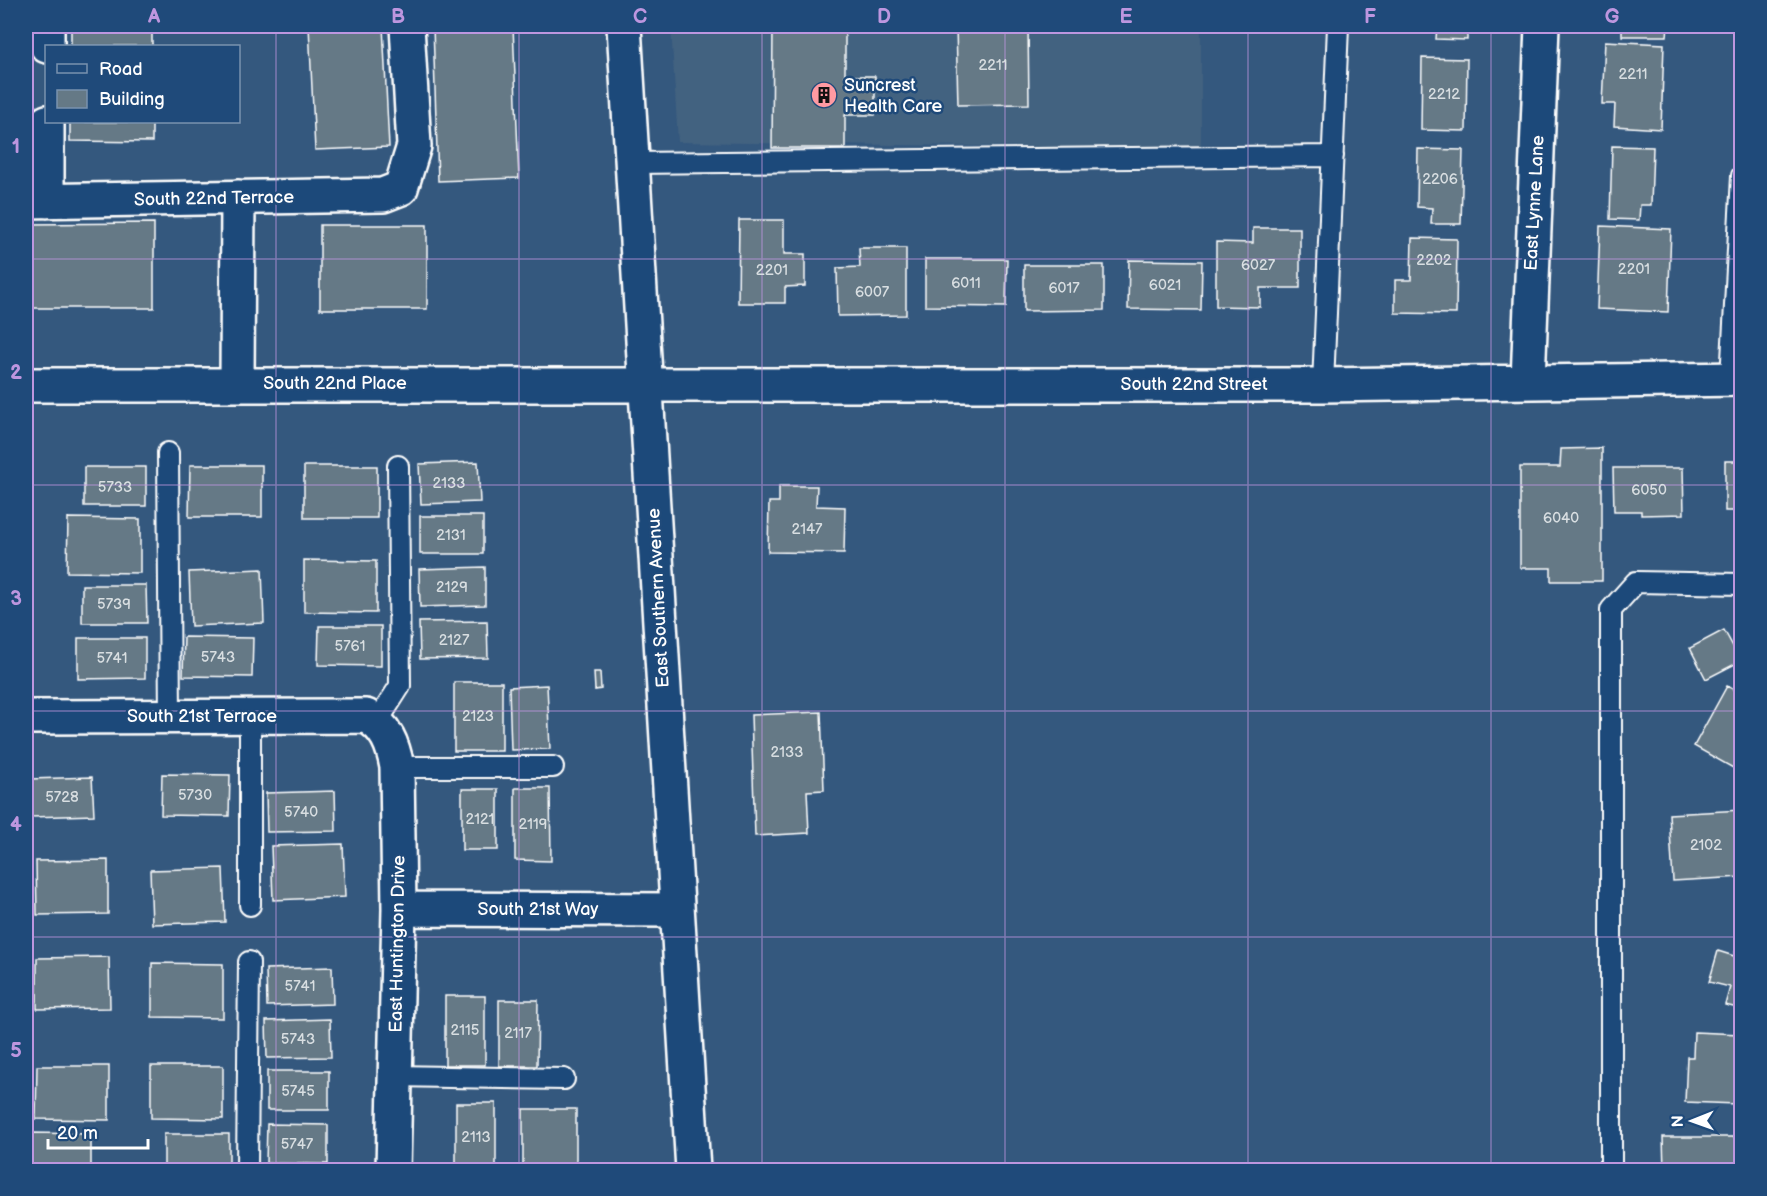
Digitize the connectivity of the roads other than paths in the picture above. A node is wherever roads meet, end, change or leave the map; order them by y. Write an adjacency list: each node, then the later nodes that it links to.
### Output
1 (47, 26): 6 (street)
2 (407, 26): 11 (street, South 22nd Terrace)
3 (624, 26): 9 (street, East Southern Avenue)
4 (1338, 26): 8 (lane)
5 (1542, 26): 14 (street, East Lynne Lane)
6 (47, 45)
7 (47, 123): 12 (street)
8 (1332, 156): 9 (lane); 17 (lane)
9 (632, 163): 18 (street, East Southern Avenue)
10 (1742, 176): 13 (lane)
11 (238, 197): 12 (street, South 22nd Terrace); 15 (street)
12 (36, 201)
13 (1736, 379): 14 (street, South 22nd Street)
14 (1528, 381): 17 (street, South 22nd Street)
15 (237, 383): 16 (street, South 22nd Place); 18 (street, South 22nd Place)
16 (26, 385)
17 (1323, 385): 18 (street, South 22nd Street)
18 (645, 386): 30 (street, East Southern Avenue)
19 (168, 453): 23 (lane)
20 (398, 466): 25 (lane)
21 (1742, 584): 37 (lane)
22 (26, 717): 23 (street, South 21st Terrace)
23 (171, 717): 24 (street, South 21st Terrace)
24 (250, 717): 25 (street, South 21st Terrace); 28 (lane)
25 (378, 722): 26 (street, East Huntington Drive)
26 (397, 766): 27 (lane); 29 (street, East Huntington Drive)
27 (553, 767)
28 (250, 905)
29 (399, 909): 30 (street, South 21st Way); 32 (street, East Huntington Drive)
30 (676, 910): 36 (street, East Southern Avenue)
31 (249, 962): 34 (lane)
32 (395, 1076): 33 (lane); 35 (street, East Huntington Drive)
33 (564, 1079)
34 (247, 1170)
35 (393, 1170)
36 (693, 1170)
37 (1611, 1170)

